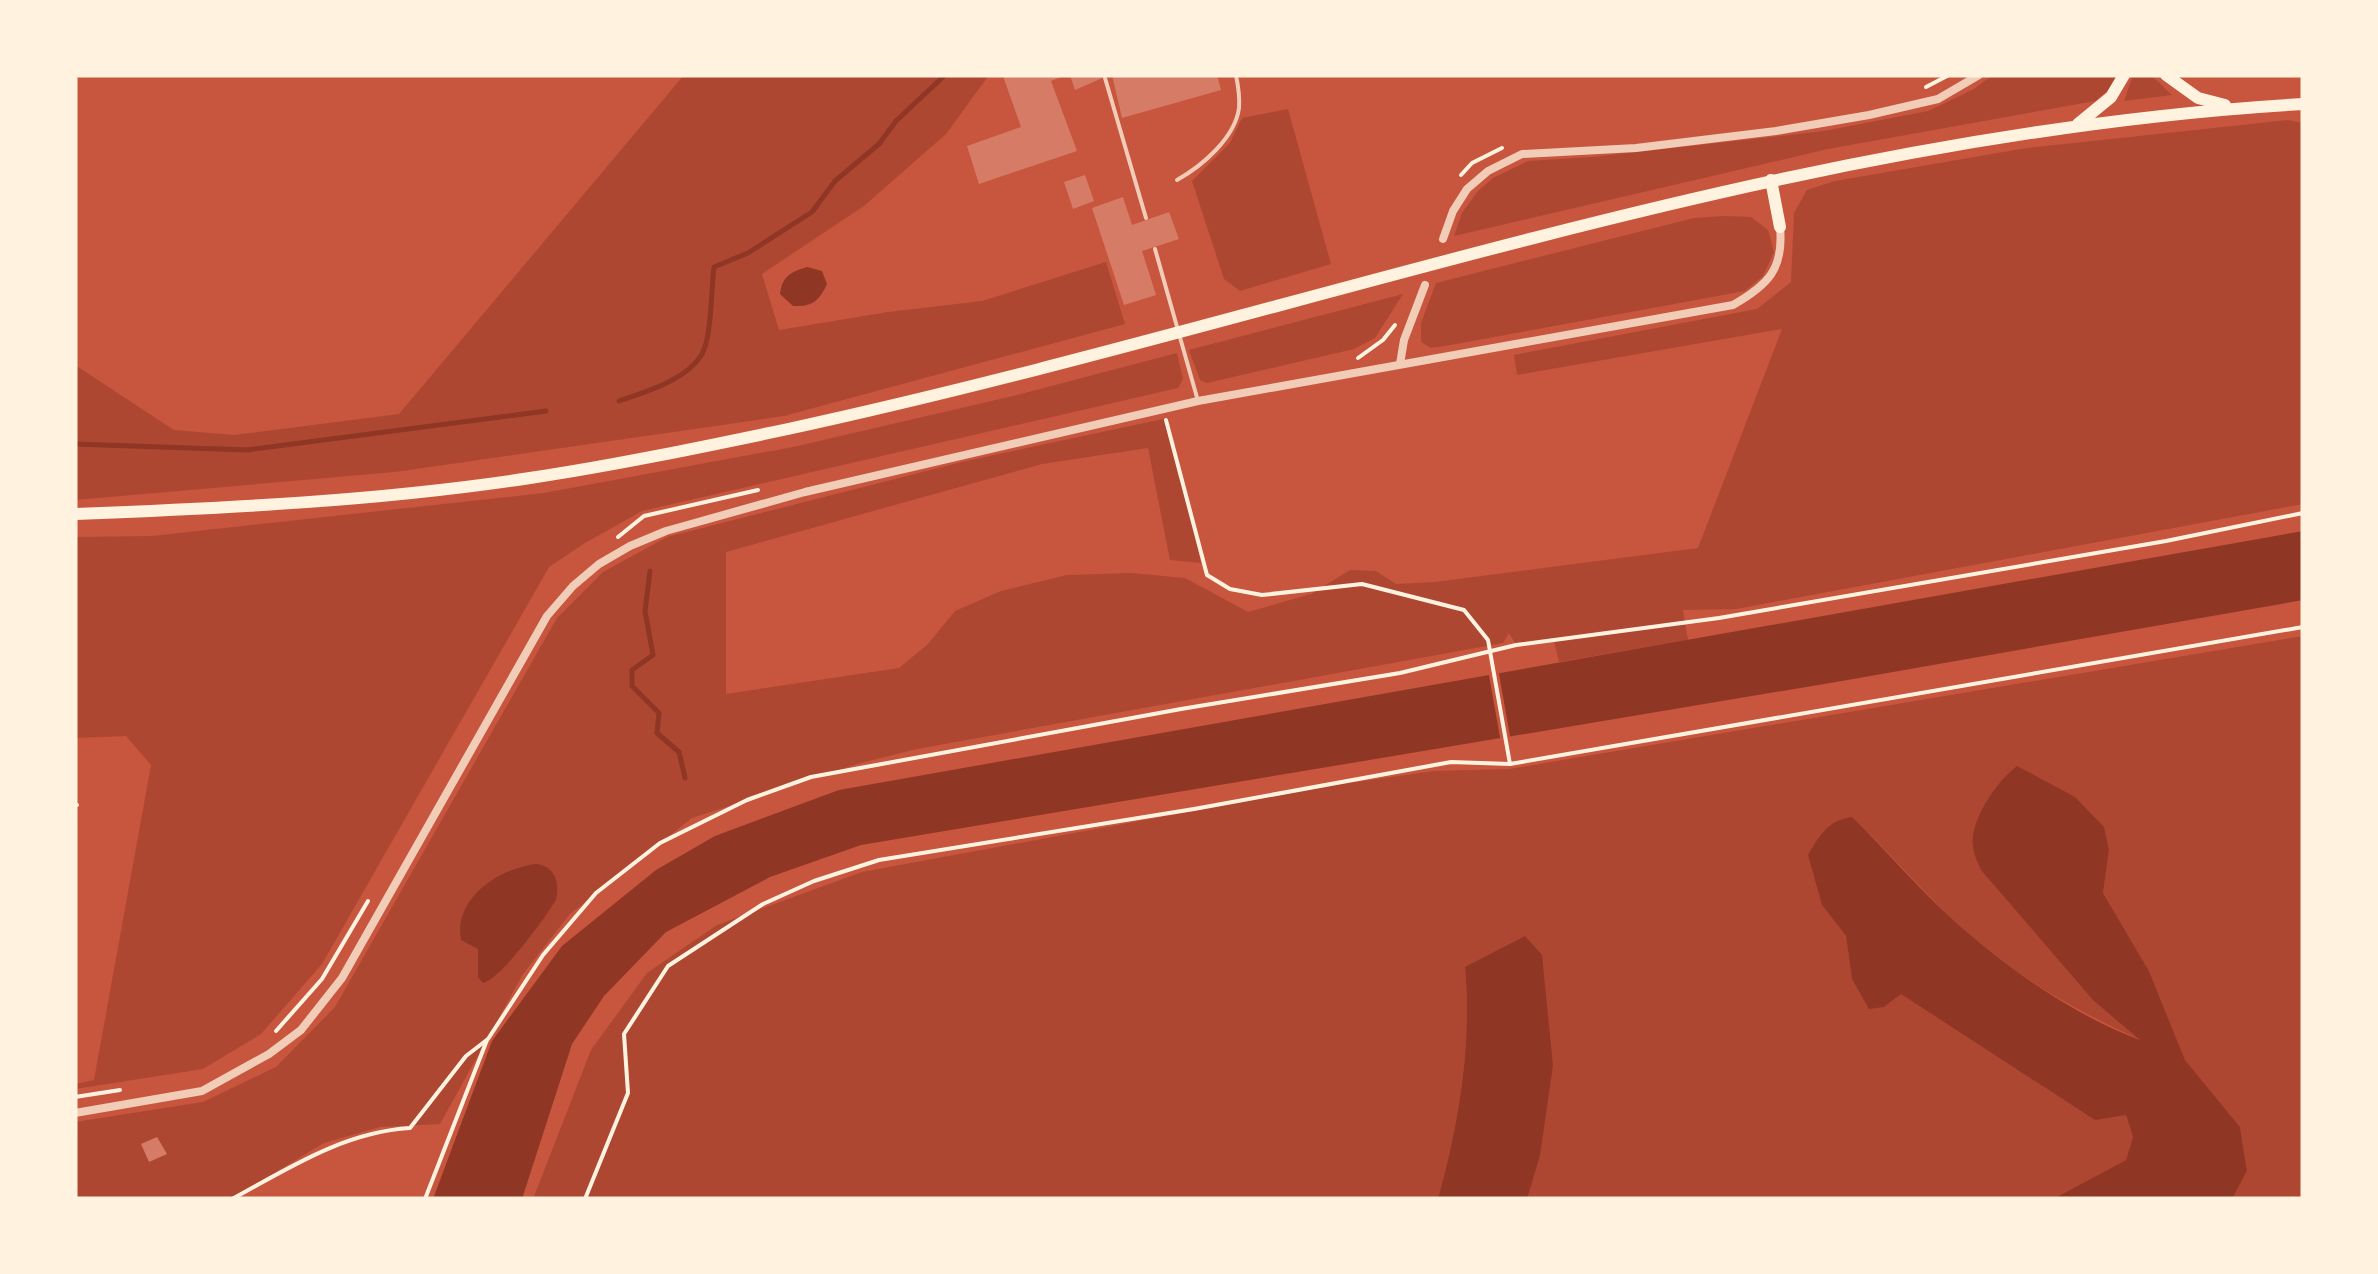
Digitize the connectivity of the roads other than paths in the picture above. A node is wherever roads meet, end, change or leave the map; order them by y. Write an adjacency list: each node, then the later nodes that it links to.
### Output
1 (1236, 75): 9 (lane)
2 (1979, 75): 13 (street)
3 (2124, 75): 8 (main road)
4 (2166, 75): 7 (main road)
5 (1105, 78): 11 (lane)
6 (2303, 104): 7 (main road)
7 (2237, 108): 8 (main road)
8 (2076, 125): 10 (main road)
9 (1177, 180)
10 (1770, 180): 12 (main road); 18 (main road)
11 (1146, 218)
12 (1780, 227): 16 (street)
13 (1443, 239)
14 (1155, 250): 17 (lane)
15 (1425, 285): 16 (street)
16 (1400, 364): 17 (street)
17 (1198, 401): 19 (street)
18 (75, 514)
19 (75, 1113)

